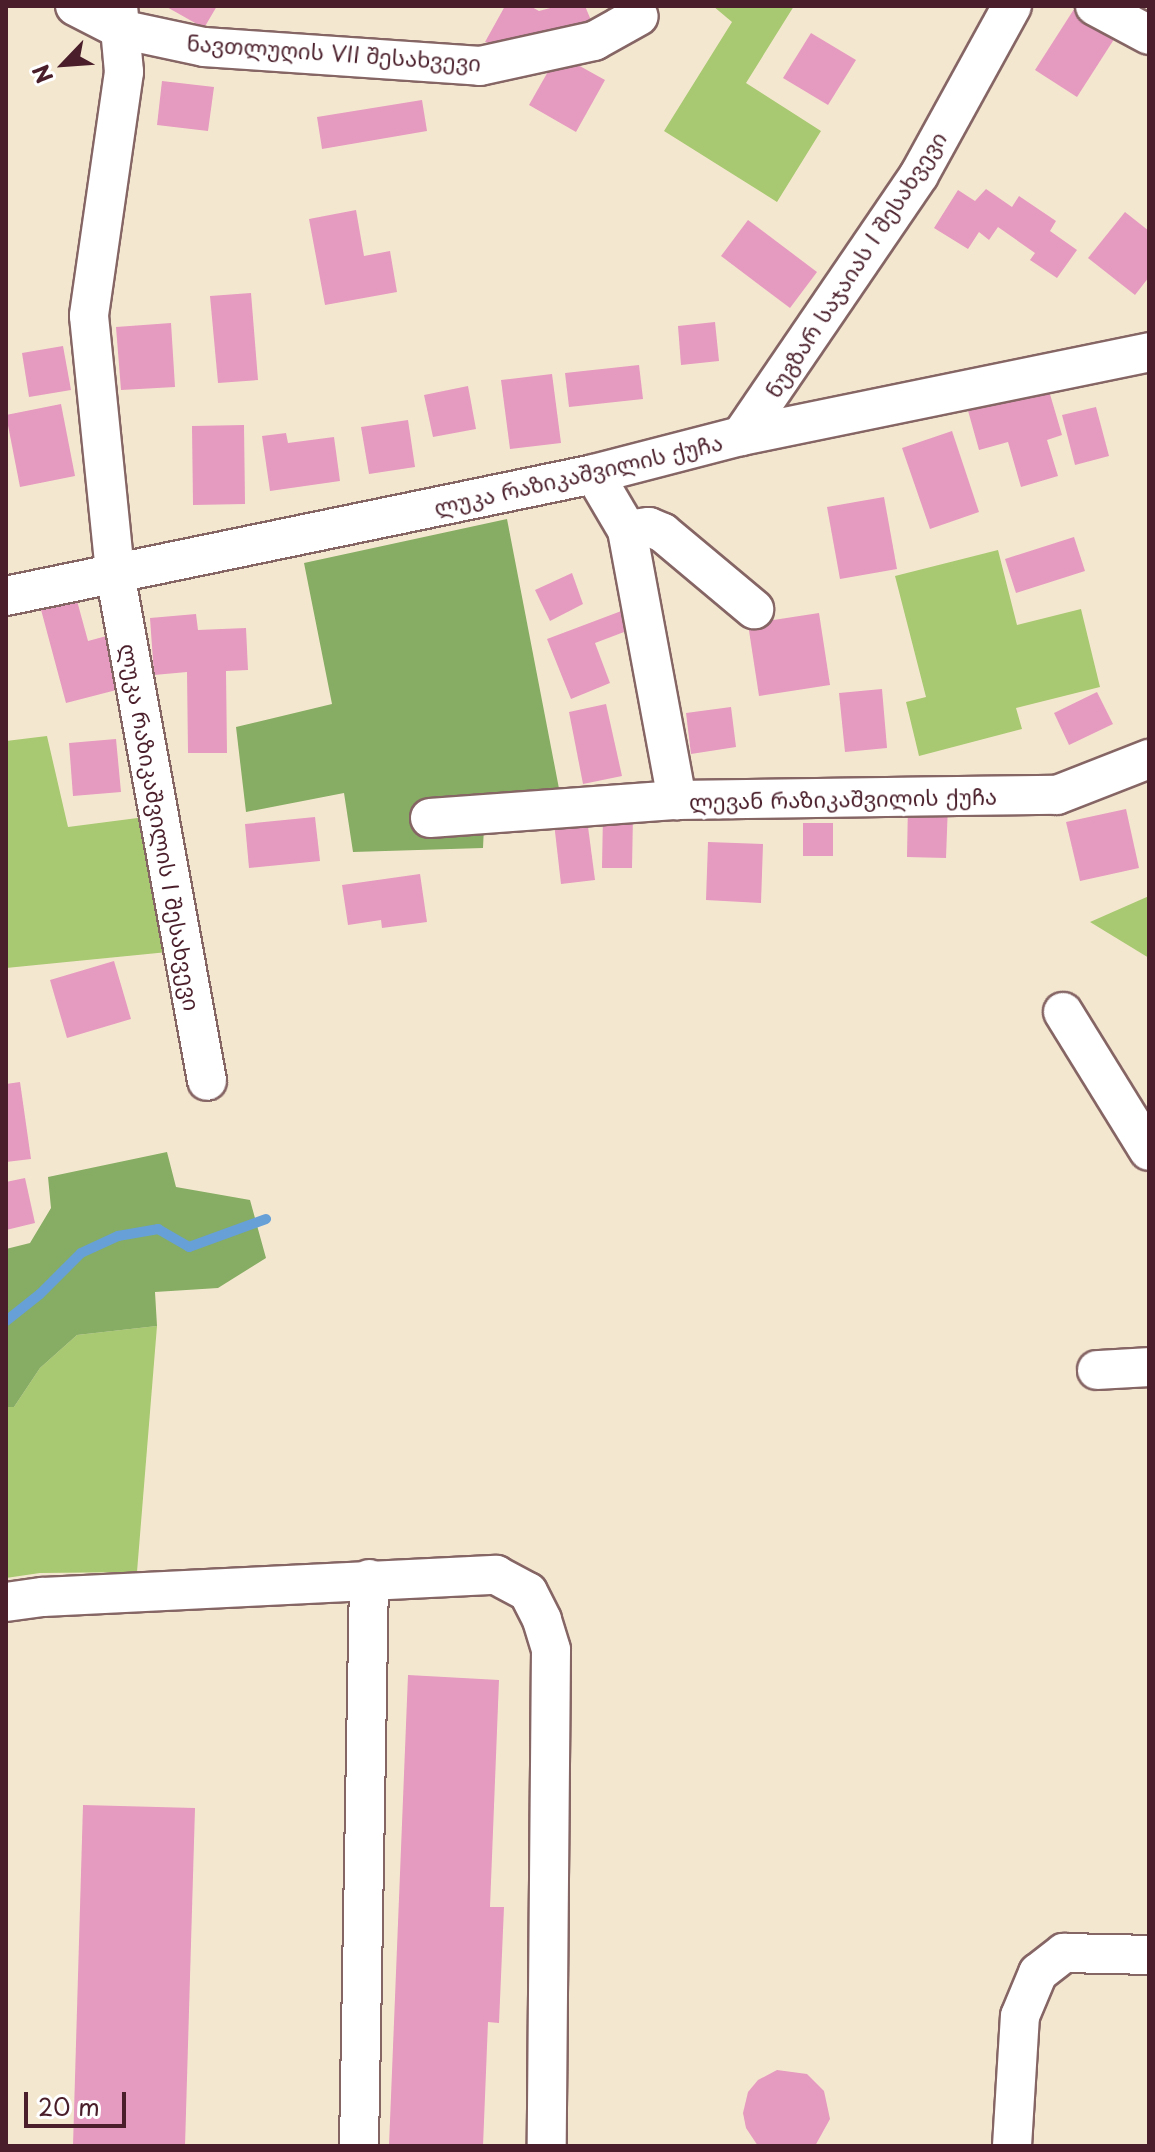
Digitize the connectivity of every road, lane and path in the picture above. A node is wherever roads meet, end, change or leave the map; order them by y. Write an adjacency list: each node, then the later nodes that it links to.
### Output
1 (75, 6): 5 (street, ნავთლუღის VII შესახვევი)
2 (1012, 6): 8 (street, ნუგზარ საჯაიას I შესახვევი)
3 (1095, 6): 6 (street)
4 (639, 16): 5 (street, ნავთლუღის VII შესახვევი)
5 (119, 18): 11 (street, ლუკა რაზიკაშვილის I შესახვევი)
6 (1149, 35)
7 (1149, 352): 8 (street, ლუკა რაზიკაშვილის ქუჩა)
8 (741, 436): 9 (street, ლუკა რაზიკაშვილის ქუჩა)
9 (594, 474): 10 (street, ლევან რაზიკაშვილის ქუჩა); 11 (street, ლუკა რაზიკაშვილის ქუჩა)
10 (627, 530): 13 (street); 15 (street, ლევან რაზიკაშვილის ქუჩა)
11 (115, 573): 12 (street, ლუკა რაზიკაშვილის ქუჩა); 18 (street, ლუკა რაზიკაშვილის I შესახვევი)
12 (6, 596)
13 (754, 609)
14 (1149, 759): 15 (street, ლევან რაზიკაშვილის ქუჩა)
15 (677, 800): 16 (street)
16 (430, 818)
17 (1063, 1012): 19 (street)
18 (207, 1081)
19 (1149, 1151)
20 (1149, 1367): 21 (street)
21 (1097, 1370)
22 (369, 1579): 23 (street); 25 (street); 26 (street)
23 (6, 1602)
24 (1149, 1955): 27 (street)
25 (359, 2146)
26 (547, 2146)
27 (1012, 2146)

